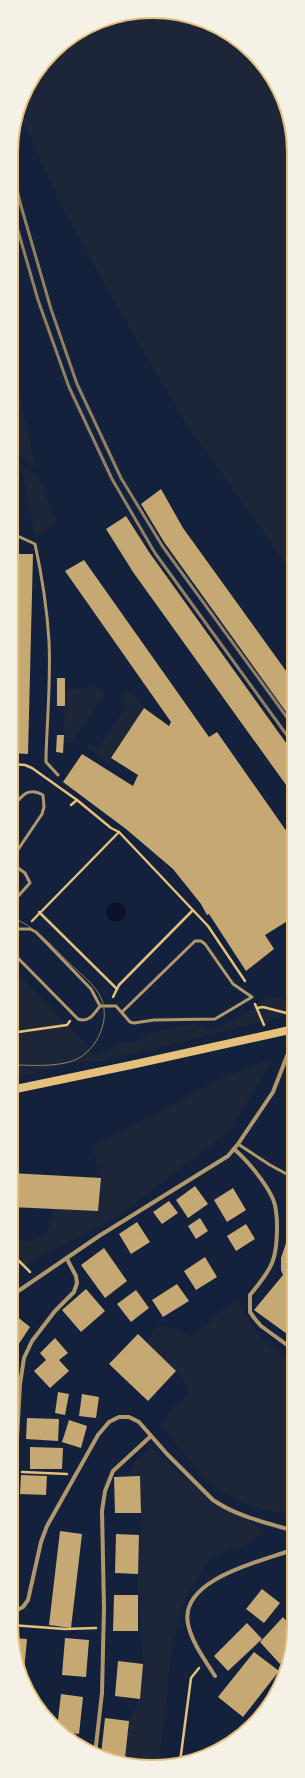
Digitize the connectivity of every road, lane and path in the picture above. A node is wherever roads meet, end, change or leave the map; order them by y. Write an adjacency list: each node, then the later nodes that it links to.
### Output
1 (18, 536): 3 (lane)
2 (18, 764): 4 (path)
3 (58, 775)
4 (77, 800): 6 (path); 7 (path)
5 (18, 801): 8 (lane)
6 (71, 805)
7 (120, 832): 11 (path); 12 (path)
8 (18, 850)
9 (18, 867): 10 (lane)
10 (18, 896)
11 (193, 910): 16 (path); 17 (path)
12 (39, 912): 13 (path); 17 (path)
13 (34, 917)
14 (18, 929): 18 (lane)
15 (18, 958): 24 (lane)
16 (244, 979)
17 (117, 989): 19 (path)
18 (100, 1006): 19 (lane); 24 (lane)
19 (111, 1006): 21 (lane)
20 (257, 1008): 23 (path)
21 (122, 1012): 21 (lane)
22 (259, 1013): 25 (path)
23 (287, 1013)
24 (74, 1015): 27 (path)
25 (265, 1028)
26 (287, 1031): 29 (main road)
27 (18, 1032)
28 (287, 1056): 30 (street)
29 (18, 1089)
30 (238, 1144): 31 (street); 32 (lane)
31 (234, 1148): 33 (street); 37 (street)
32 (287, 1174)
33 (67, 1259): 36 (street); 38 (street)
34 (18, 1260): 35 (path)
35 (25, 1267)
36 (18, 1291)
37 (287, 1345)
38 (18, 1428)
39 (151, 1436): 41 (street); 42 (street); 46 (street)
40 (18, 1472): 41 (path)
41 (76, 1475): 44 (street)
42 (287, 1528)
43 (287, 1552): 47 (street)
44 (18, 1610)
45 (18, 1626): 46 (path)
46 (103, 1628): 48 (street)
47 (215, 1676): 49 (path)
48 (96, 1747)
49 (181, 1756)

